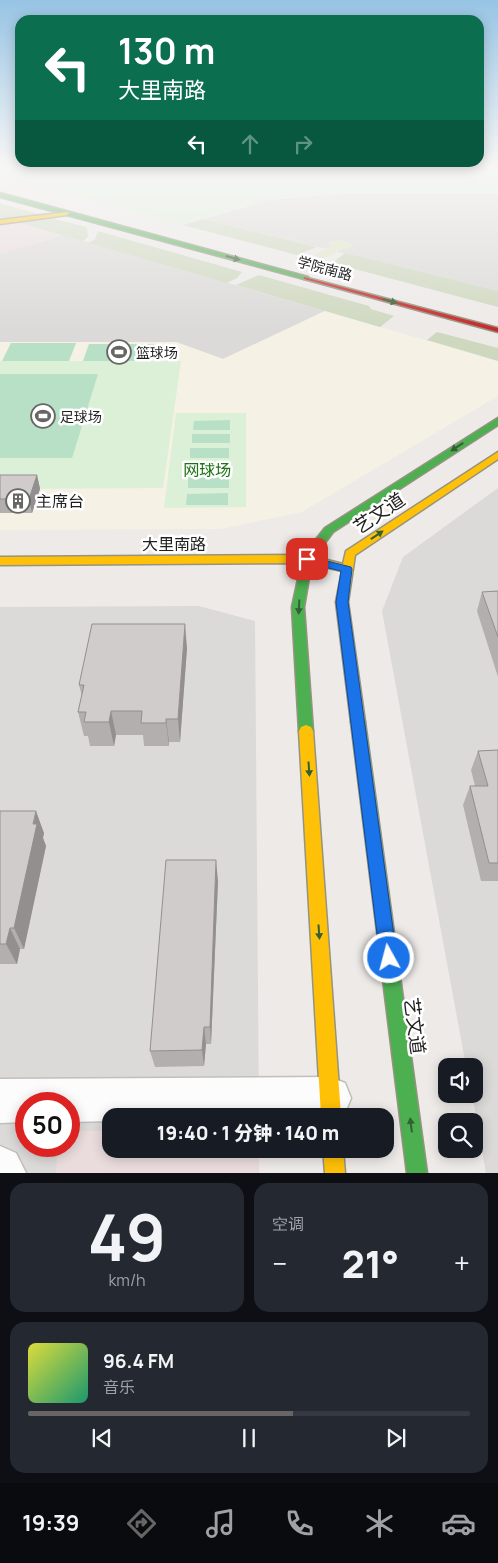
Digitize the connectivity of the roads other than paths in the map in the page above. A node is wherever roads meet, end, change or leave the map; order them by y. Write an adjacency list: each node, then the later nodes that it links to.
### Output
1 (99, 222): 4 (main road, 学院南路, one-way to 4)
2 (136, 222): 3 (main road, 学院南路)
3 (350, 278)
4 (498, 330)
5 (498, 421): 7 (main road, 艺文道, one-way to 7)
6 (498, 455): 9 (main road, 艺文道, one-way to 6)
7 (307, 559): 8 (main road, 大里南路); 9 (main road, 大里南路); 11 (main road, 艺文道, one-way to 11)
8 (0, 561)
9 (347, 569): 16 (main road, 艺文道, one-way to 9)
10 (0, 1101): 11 (street)
11 (330, 1107)
12 (334, 1158): 15 (main road)
13 (0, 1169): 14 (street)
14 (3, 1173)
15 (335, 1173)
16 (417, 1173)

